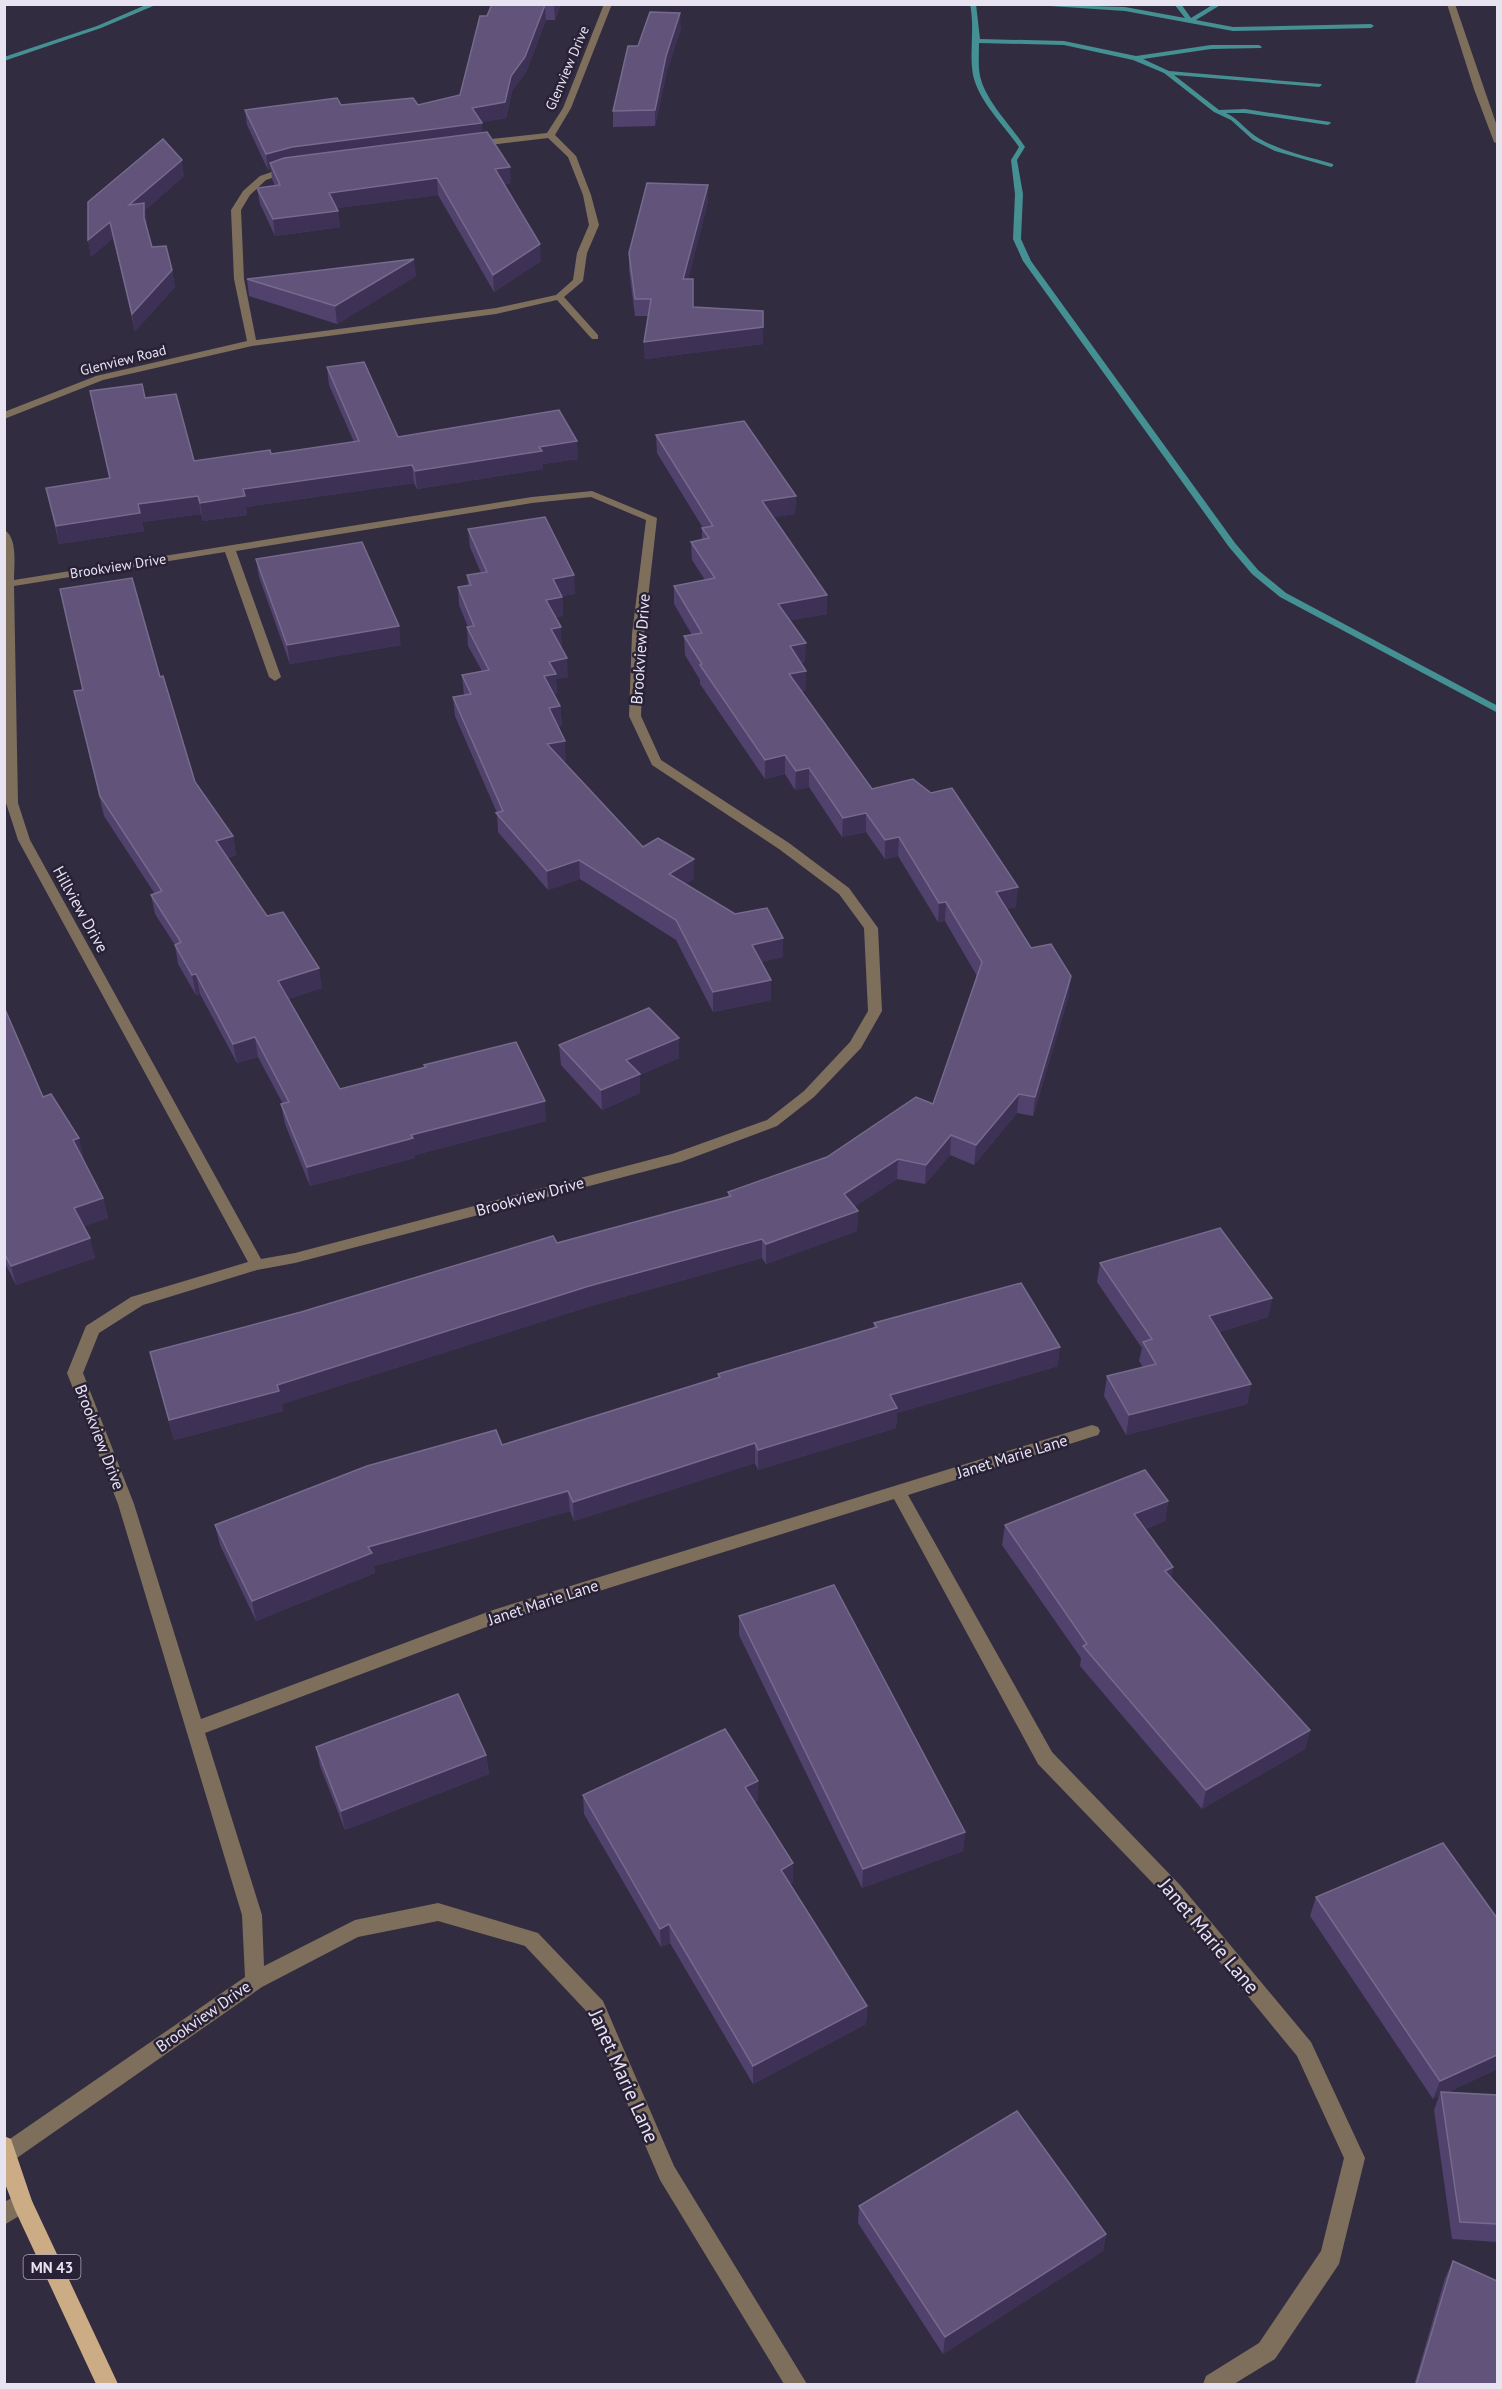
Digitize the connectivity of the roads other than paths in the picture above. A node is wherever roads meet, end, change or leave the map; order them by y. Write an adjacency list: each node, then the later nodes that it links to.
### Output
1 (608, 4): 3 (street, Glenview Drive)
2 (1451, 4): 4 (street)
3 (550, 135): 5 (street); 7 (street, Glenview Drive)
4 (1497, 142)
5 (468, 145)
6 (303, 166): 9 (street)
7 (559, 297): 8 (street); 9 (street)
8 (595, 337)
9 (252, 343): 10 (street, Glenview Road)
10 (4, 416)
11 (4, 533): 13 (street, Hillview Drive)
12 (229, 547): 13 (street, Brookview Drive); 14 (street); 15 (street, Brookview Drive)
13 (8, 584): 15 (street, Hillview Drive)
14 (275, 677)
15 (257, 1265): 18 (street, Brookview Drive)
16 (1092, 1431): 17 (street, Janet Marie Lane)
17 (898, 1491): 18 (street, Janet Marie Lane); 24 (street, Janet Marie Lane)
18 (195, 1729): 19 (street, Brookview Drive)
19 (255, 1981): 20 (street, Brookview Drive); 23 (street, Janet Marie Lane)
20 (6, 2150): 21 (main road, MN 43)
21 (14, 2209): 22 (main road, MN 43)
22 (107, 2385)
23 (796, 2385)
24 (1214, 2385)

